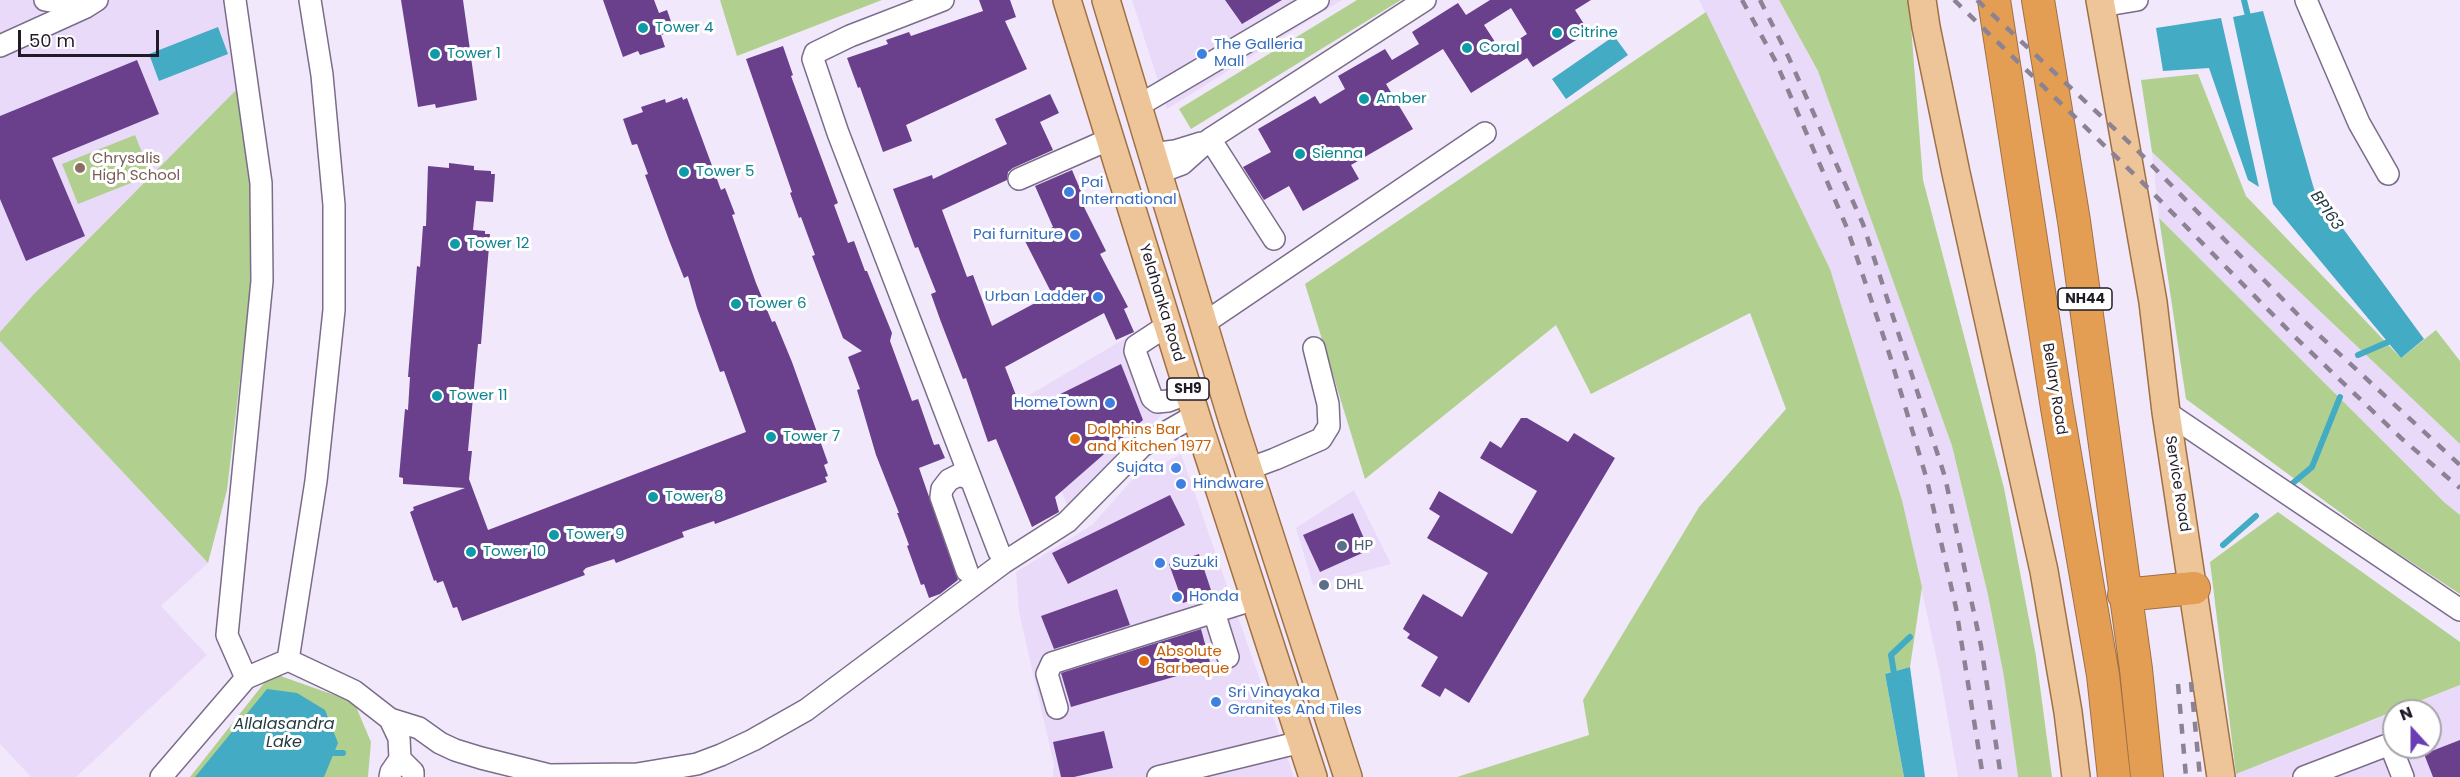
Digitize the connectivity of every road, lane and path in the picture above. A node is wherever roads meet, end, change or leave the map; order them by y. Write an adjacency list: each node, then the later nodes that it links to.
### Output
1 (45, 0): 15 (street)
2 (235, 0): 41 (street)
3 (310, 0): 40 (street)
4 (943, 0): 31 (street)
5 (1067, 0): 19 (main road, Yelahanka Road / SH9)
6 (1106, 0): 17 (main road, SH9)
7 (1318, 0): 17 (street)
8 (1425, 0): 20 (street)
9 (1922, 0): 51 (main road)
10 (1994, 0): 52 (highway, Bellary Road / NH44)
11 (2038, 0): 35 (highway, NH44)
12 (2137, 0): 14 (street)
13 (2306, 0): 22 (street)
14 (2101, 3): 29 (main road, Service Road)
15 (91, 4): 16 (street)
16 (0, 46)
17 (1138, 106): 21 (main road, SH9)
18 (1485, 133): 25 (street)
19 (1110, 139): 23 (street); 26 (main road, Yelahanka Road / SH9)
20 (1210, 139): 21 (street); 24 (street)
21 (1155, 163): 25 (main road, SH9)
22 (2388, 174)
23 (1019, 179)
24 (1274, 239)
25 (1203, 324): 30 (main road, SH9)
26 (1168, 325): 28 (main road, Yelahanka Road / SH9); 28 (street)
27 (1314, 348): 30 (street)
28 (1192, 404): 36 (main road, Yelahanka Road / SH9); 43 (street)
29 (2166, 412): 34 (main road, Service Road); 37 (street)
30 (1248, 468): 50 (main road, SH9)
31 (971, 479): 32 (street); 33 (street)
32 (999, 552)
33 (967, 571)
34 (2194, 588): 35 (highway); 54 (main road, Service Road)
35 (2124, 597): 53 (highway, NH44)
36 (1255, 599): 38 (street); 44 (main road, Yelahanka Road / SH9)
37 (2460, 610)
38 (1214, 612): 39 (street); 42 (street)
39 (1228, 657)
40 (288, 660): 41 (street); 43 (street)
41 (246, 678): 46 (street)
42 (1057, 708)
43 (390, 719): 45 (street)
44 (1301, 742): 48 (street); 49 (main road, Yelahanka Road / SH9)
45 (395, 768): 47 (street)
46 (161, 777)
47 (413, 777)
48 (1158, 777)
49 (1313, 777)
50 (1348, 777)
51 (2076, 777)
52 (2114, 777)
53 (2147, 777)
54 (2221, 777)
55 (2304, 777): 56 (street)
56 (2403, 777)

